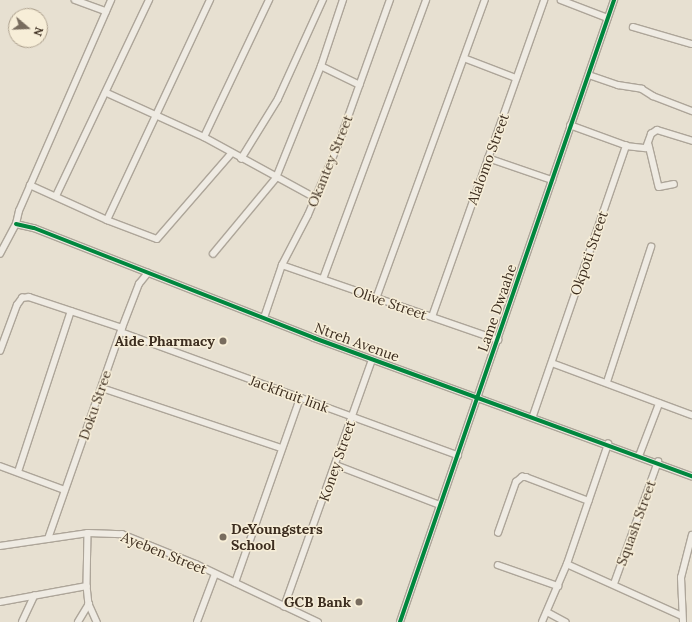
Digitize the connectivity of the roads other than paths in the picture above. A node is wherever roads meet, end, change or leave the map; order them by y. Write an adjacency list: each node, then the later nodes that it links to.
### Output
1 (75, 0): 14 (street)
2 (111, 0): 14 (street)
3 (149, 0): 23 (street)
4 (210, 0): 25 (street)
5 (269, 0): 27 (street)
6 (323, 0): 33 (street)
7 (343, 0): 19 (street)
8 (390, 0): 22 (street, Okantey Street)
9 (426, 0): 47 (street)
10 (485, 0): 18 (street)
11 (544, 0): 21 (street, Alalomo Street)
12 (561, 0): 15 (street)
13 (614, 0): 15 (street, Lame Dwaahe)
14 (106, 11): 37 (street)
15 (608, 18): 20 (street, Lame Dwaahe)
16 (634, 27): 17 (street)
17 (692, 44)
18 (464, 58): 21 (street); 48 (street)
19 (322, 66): 22 (street); 34 (street)
20 (589, 75): 24 (street); 26 (street, Lame Dwaahe)
21 (516, 78): 32 (street, Alalomo Street)
22 (360, 85): 39 (street, Okantey Street)
23 (107, 94): 25 (street); 38 (street)
24 (692, 111)
25 (155, 115): 27 (street); 40 (street)
26 (571, 126): 30 (street); 35 (street, Lame Dwaahe)
27 (204, 137): 31 (street)
28 (692, 141): 29 (street)
29 (649, 145): 30 (street); 36 (street)
30 (626, 146): 56 (street, Okpoti Street)
31 (231, 154): 33 (street); 40 (street)
32 (488, 158): 35 (street); 51 (street, Alalomo Street)
33 (241, 159): 34 (street)
34 (276, 178): 39 (street); 44 (street)
35 (552, 180): 53 (street, Lame Dwaahe)
36 (674, 184)
37 (30, 185): 38 (street); 41 (street)
38 (56, 196): 40 (street)
39 (314, 197): 45 (street, Okantey Street)
40 (107, 220)
41 (16, 224): 43 (street); 46 (street, Ntreh Avenue)
42 (651, 247): 57 (street)
43 (0, 254)
44 (213, 254)
45 (282, 265): 47 (street, Olive Street); 50 (street, Okantey Street)
46 (148, 273): 50 (street, Ntreh Avenue); 52 (street, Doku Stree)
47 (324, 279): 48 (street, Olive Street)
48 (376, 299): 51 (street, Olive Street)
49 (71, 311): 52 (street, Jackfruit link); 54 (street, Jackfruit link); 72 (street)
50 (264, 318): 55 (street, Ntreh Avenue)
51 (432, 318): 53 (street, Olive Street)
52 (121, 330): 58 (street, Doku Stree); 60 (street, Jackfruit link)
53 (498, 340): 59 (street, Lame Dwaahe)
54 (0, 351)
55 (372, 360): 59 (street, Ntreh Avenue); 64 (street, Koney Street)
56 (552, 363): 57 (street); 63 (street, Okpoti Street)
57 (607, 382): 61 (street)
58 (102, 388): 66 (street); 74 (street, Doku Stree)
59 (477, 397): 63 (street, Ntreh Avenue); 67 (street, Lame Dwaahe)
60 (300, 398): 64 (street, Jackfruit link); 66 (street)
61 (659, 404): 62 (street); 68 (street)
62 (692, 415)
63 (534, 416): 65 (street, Ntreh Avenue)
64 (352, 417): 67 (street, Jackfruit link); 70 (street, Koney Street)
65 (608, 444): 68 (street, Ntreh Avenue); 75 (street)
66 (281, 448): 86 (street)
67 (458, 455): 76 (street, Lame Dwaahe)
68 (639, 456): 69 (street, Ntreh Avenue)
69 (658, 462): 73 (street, Ntreh Avenue); 87 (street, Squash Street)
70 (336, 465): 76 (street); 93 (street, Koney Street)
71 (0, 466): 72 (street)
72 (18, 472): 74 (street)
73 (692, 476)
74 (65, 490): 80 (street, Doku Stree)
75 (589, 501): 78 (street); 83 (street)
76 (440, 505): 101 (street, Lame Dwaahe)
77 (88, 533): 80 (street, Ayeben Street); 85 (street, Ayeben Street); 88 (street)
78 (498, 533)
79 (692, 535): 81 (street)
80 (48, 539): 82 (street, Ayeben Street)
81 (691, 544): 95 (street)
82 (0, 546)
83 (567, 564): 87 (street); 89 (street)
84 (498, 565): 89 (street)
85 (215, 574): 86 (street, Ayeben Street); 99 (street)
86 (235, 583): 93 (street, Ayeben Street)
87 (614, 584): 95 (street)
88 (87, 586): 90 (street); 92 (street)
89 (558, 586): 94 (street)
90 (34, 596): 91 (street); 96 (street)
91 (0, 602)
92 (89, 604): 97 (street); 98 (street)
93 (284, 607): 100 (street, Ayeben Street)
94 (547, 612): 102 (street); 103 (street)
95 (683, 619)
96 (22, 622)
97 (78, 622)
98 (97, 622)
99 (197, 622)
100 (318, 622)
101 (400, 622)
102 (542, 622)
103 (566, 622)

